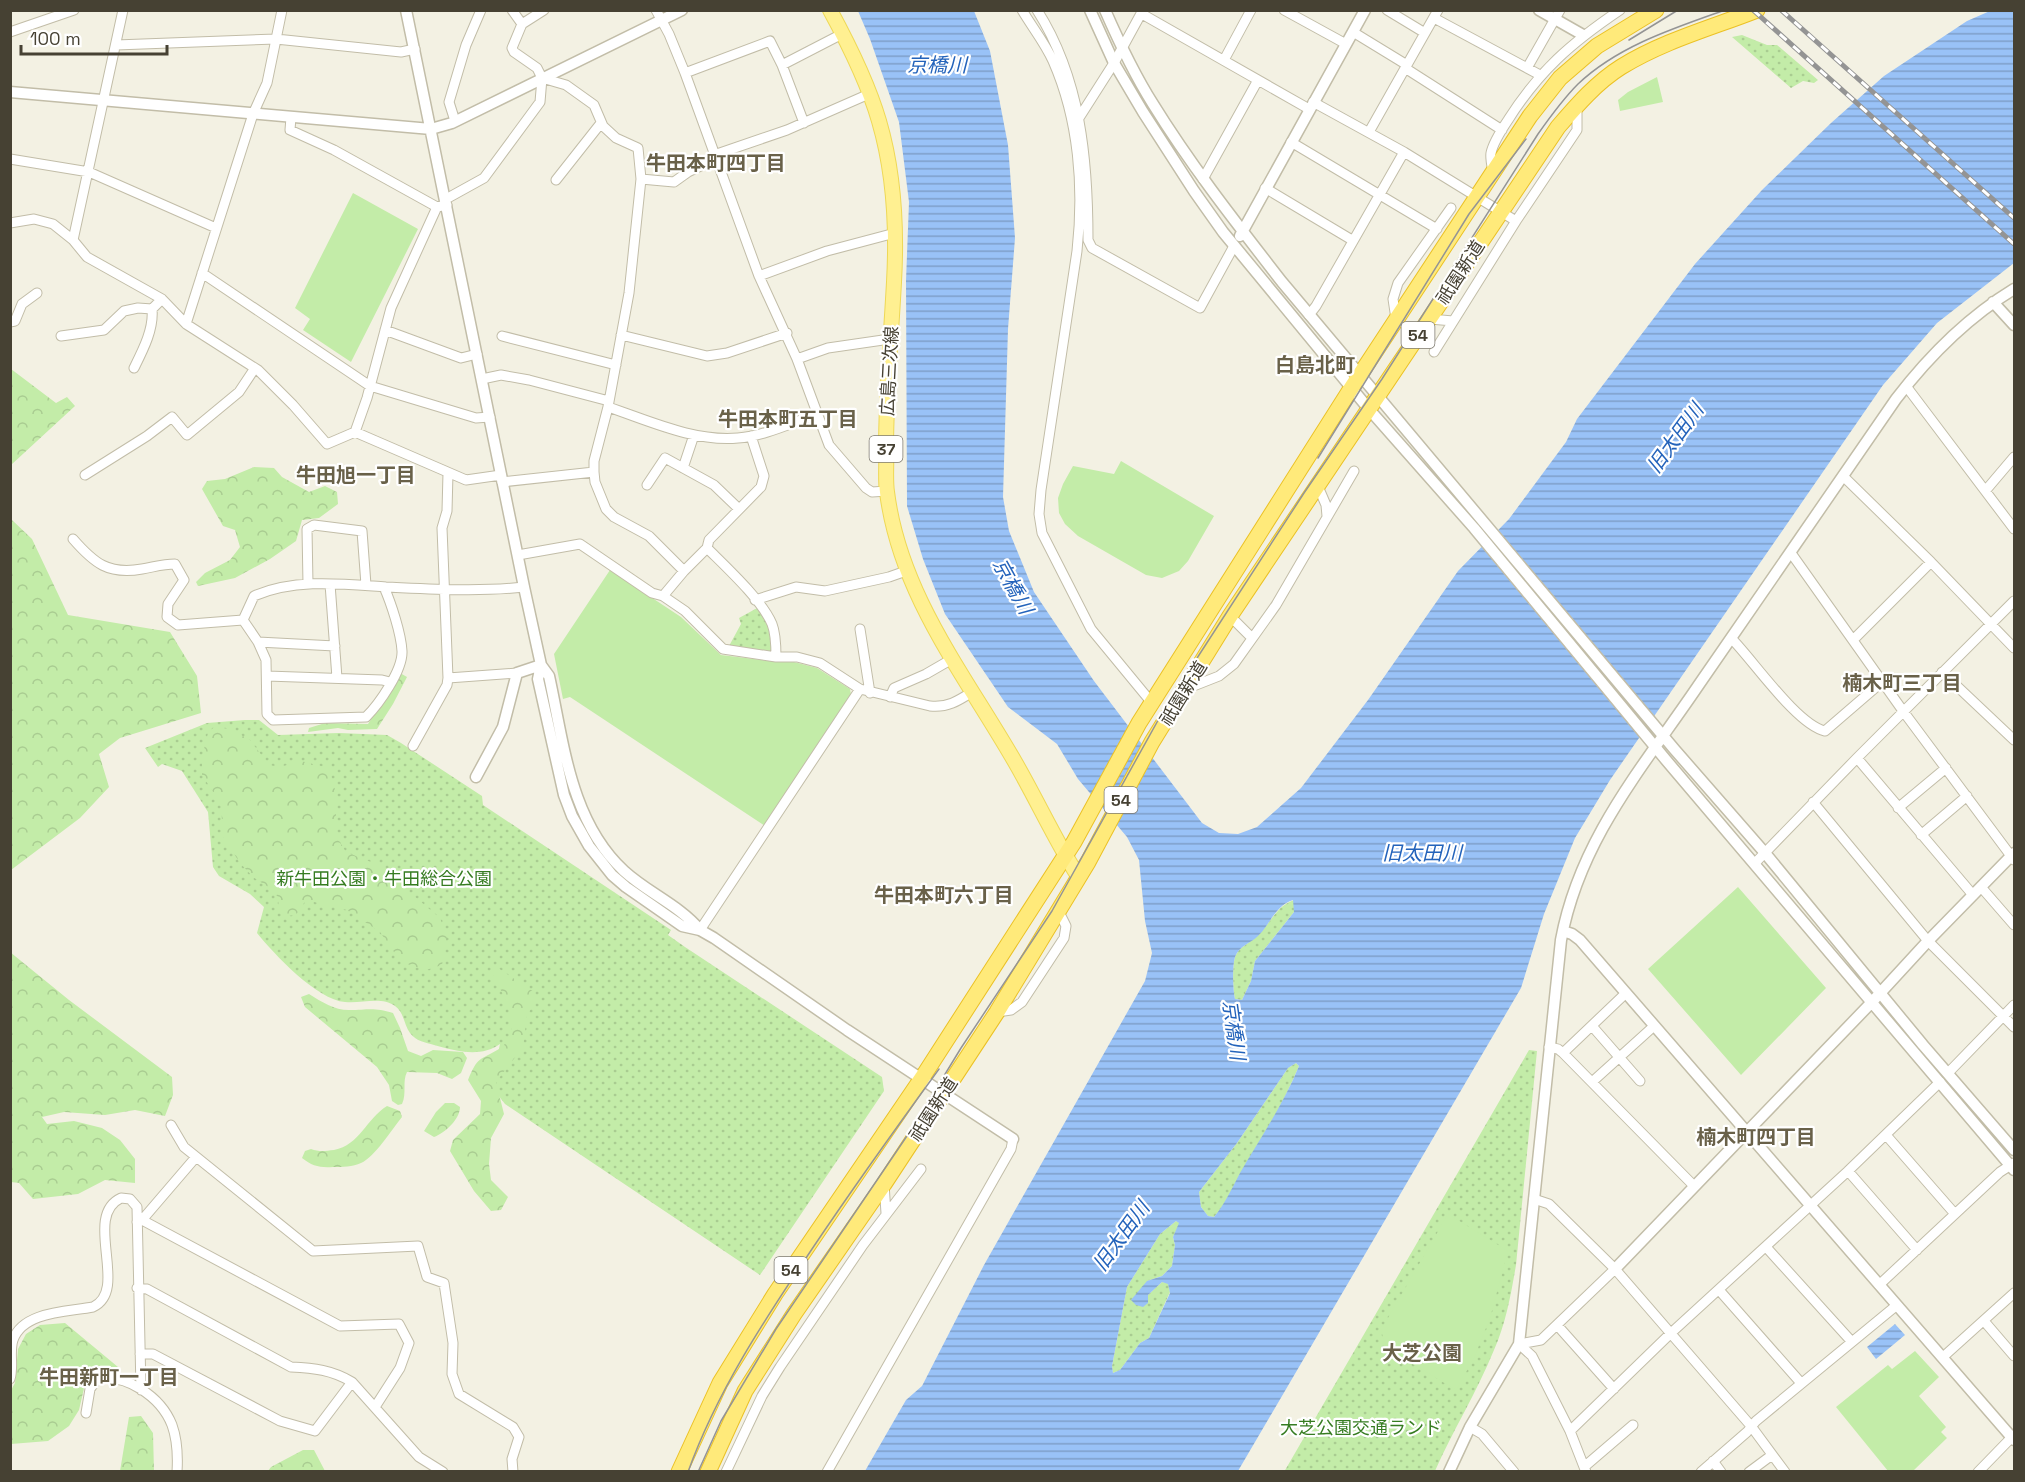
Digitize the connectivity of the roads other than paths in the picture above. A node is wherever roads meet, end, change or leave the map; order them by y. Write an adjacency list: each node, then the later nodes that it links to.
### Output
1 (74, 10): 28 (street)
2 (123, 10): 34 (street)
3 (282, 10): 33 (street)
4 (406, 10): 36 (street)
5 (481, 10): 54 (street)
6 (512, 10): 27 (street)
7 (544, 10): 27 (street)
8 (656, 10): 26 (street)
9 (682, 10): 26 (street)
10 (830, 10): 31 (main road, 広島三次線 / 37)
11 (1022, 10): 55 (street)
12 (1037, 10): 55 (street)
13 (1090, 10): 39 (street)
14 (1105, 10): 37 (street)
15 (1251, 10): 38 (street)
16 (1284, 10): 35 (street)
17 (1365, 10): 29 (street)
18 (1387, 10): 30 (street)
19 (1539, 10): 25 (street)
20 (1620, 10): 32 (street)
21 (1656, 10): 66 (highway, 祇園新道 / 54)
22 (1757, 10): 50 (highway, 祇園新道 / 54)
23 (1142, 12): 37 (street); 38 (street)
24 (1436, 14): 30 (street); 42 (street)
25 (1558, 15): 32 (street); 42 (street)
26 (662, 21): 43 (street); 45 (street)
27 (522, 24): 45 (street)
28 (10, 32)
29 (1353, 32): 35 (street); 41 (street)
30 (1425, 33): 41 (street)
31 (842, 34): 40 (street); 48 (main road, 広島三次線 / 37)
32 (1583, 35): 44 (street)
33 (276, 39): 34 (street); 36 (street); 52 (street)
34 (116, 45): 49 (street)
35 (1346, 45): 51 (street)
36 (415, 49): 58 (street)
37 (1122, 49): 39 (street); 68 (street)
38 (1224, 60): 46 (street)
39 (1114, 63): 55 (street); 84 (street)
40 (782, 65): 43 (street); 57 (street)
41 (1406, 67): 59 (street); 60 (street)
42 (1527, 68): 44 (street)
43 (685, 73): 63 (street)
44 (1540, 75): 59 (street)
45 (542, 78): 54 (street); 56 (street); 73 (street)
46 (1258, 80): 51 (street); 68 (street)
47 (10, 92): 49 (street)
48 (869, 94): 57 (street); 81 (main road, 広島三次線 / 37)
49 (104, 101): 52 (street); 65 (street)
50 (1577, 105): 75 (highway, 祇園新道 / 54); 76 (street)
51 (1311, 106): 60 (street); 61 (street)
52 (253, 114): 53 (street); 78 (street)
53 (291, 117): 58 (street); 73 (street)
54 (455, 121): 58 (street)
55 (1076, 122): 84 (street); 178 (street)
56 (601, 123): 67 (street); 69 (street)
57 (804, 123): 63 (street)
58 (431, 129): 73 (street)
59 (1502, 130): 66 (street)
60 (1369, 132): 62 (street)
61 (1291, 142): 70 (street); 71 (street)
62 (1404, 152): 71 (street); 72 (street)
63 (715, 157): 67 (street); 86 (street)
64 (10, 159): 65 (street)
65 (89, 172): 78 (street); 82 (street)
66 (1493, 172): 72 (highway, 祇園新道 / 54)
67 (641, 179): 101 (street)
68 (1203, 179): 80 (street)
69 (556, 180)
70 (1265, 188): 80 (street); 83 (street)
71 (1379, 195): 79 (street); 83 (street)
72 (1477, 197): 75 (street); 94 (highway, 祇園新道 / 54)
73 (443, 204): 99 (street); 106 (street)
74 (1451, 208): 79 (street)
75 (1500, 212): 76 (street); 93 (highway, 祇園新道 / 54)
76 (1516, 221): 95 (street)
77 (10, 223): 82 (street)
78 (216, 228): 85 (street)
79 (1437, 229): 94 (street)
80 (1242, 231): 84 (street); 92 (street)
81 (895, 233): 86 (street); 104 (main road, 広島三次線 / 37)
82 (74, 240): 89 (street)
83 (1352, 240): 92 (street)
84 (1234, 246): 112 (street)
85 (202, 273): 97 (street); 113 (street)
86 (759, 276): 100 (street)
87 (2014, 289): 90 (street)
88 (37, 293): 96 (street)
89 (162, 299): 91 (street); 97 (street)
90 (1993, 302): 98 (street); 114 (street)
91 (152, 309): 102 (street); 109 (street)
92 (1309, 315): 112 (street)
93 (1430, 319): 95 (street); 115 (highway, 祇園新道 / 54)
94 (1397, 321): 112 (highway, 祇園新道 / 54)
95 (1453, 321): 105 (street)
96 (10, 322)
97 (186, 324): 110 (street)
98 (2014, 325)
99 (385, 330): 106 (street); 113 (street)
100 (787, 333): 101 (street); 107 (street)
101 (621, 335): 108 (street)
102 (61, 336)
103 (501, 336): 108 (street)
104 (890, 339): 107 (street); 133 (main road, 広島三次線 / 37)
105 (1434, 352)
106 (477, 354): 111 (street)
107 (797, 359): 117 (street)
108 (616, 364): 116 (street)
109 (134, 368)
110 (255, 368): 119 (street); 127 (street)
111 (482, 379): 116 (street); 118 (street)
112 (1356, 381): 115 (street); 178 (highway, 祇園新道 / 54)
113 (370, 386): 118 (street); 119 (street)
114 (1906, 386): 128 (street); 132 (street)
115 (1373, 401): 130 (highway, 祇園新道 / 54); 180 (street); 183 (street)
116 (609, 404): 120 (street); 126 (street)
117 (818, 414): 121 (street); 133 (street)
118 (490, 417): 129 (street)
119 (355, 432): 125 (street)
120 (694, 435): 121 (street); 123 (street)
121 (751, 436): 134 (street)
122 (2014, 457): 132 (street)
123 (684, 468): 131 (street); 134 (street)
124 (1354, 471): 135 (street)
125 (448, 472): 129 (street); 149 (street)
126 (594, 472): 129 (street); 142 (street)
127 (84, 476)
128 (1843, 476): 139 (street); 141 (street)
129 (501, 478): 140 (street)
130 (1317, 484): 135 (street); 153 (highway, 祇園新道 / 54)
131 (647, 485)
132 (1986, 490): 136 (street)
133 (887, 491): 143 (main road, 広島三次線 / 37)
134 (739, 509): 138 (street)
135 (1327, 517): 157 (street)
136 (2014, 529)
137 (73, 539): 154 (street)
138 (707, 548): 142 (street); 151 (street)
139 (1791, 554): 158 (street); 159 (street)
140 (518, 555): 148 (street); 150 (street)
141 (1931, 562): 155 (street); 159 (street)
142 (684, 571): 150 (street)
143 (906, 571): 151 (street); 164 (main road, 広島三次線 / 37)
144 (308, 584): 145 (street); 146 (street); 154 (street)
145 (330, 584): 146 (street); 161 (street)
146 (366, 585): 147 (street)
147 (384, 586): 149 (street); 172 (street)
148 (524, 587): 149 (street); 165 (street)
149 (443, 589): 170 (street)
150 (663, 596): 163 (street)
151 (755, 600): 163 (street)
152 (2014, 602): 155 (street)
153 (1230, 616): 157 (street); 174 (highway, 祇園新道 / 54)
154 (243, 620): 160 (street)
155 (1992, 624): 162 (street); 166 (street)
156 (860, 629): 176 (street)
157 (1252, 638): 174 (street)
158 (1731, 638): 171 (street); 180 (street)
159 (1853, 640): 171 (street)
160 (258, 642): 161 (street); 168 (street)
161 (334, 646): 169 (street)
162 (2014, 648)
163 (776, 657): 173 (street)
164 (952, 659): 175 (main road, 広島三次線 / 37); 177 (street)
165 (541, 665): 167 (street); 198 (street)
166 (1942, 672): 179 (street); 181 (street)
167 (517, 673): 170 (street); 186 (street)
168 (267, 676): 169 (street); 172 (street)
169 (337, 678): 172 (street)
170 (448, 678): 182 (street)
171 (1883, 681): 179 (street)
172 (390, 682)
173 (860, 689): 176 (street); 198 (street)
174 (1184, 690): 195 (highway, 祇園新道 / 54)
175 (972, 692): 177 (street); 192 (main road, 広島三次線 / 37)
176 (870, 693): 177 (street)
177 (890, 697)
178 (1152, 703): 192 (highway, 祇園新道 / 54)
179 (1903, 711): 184 (street); 185 (street)
180 (1664, 736): 183 (street); 191 (street)
181 (2014, 740)
182 (413, 746)
183 (1656, 747): 194 (street); 199 (street)
184 (1857, 758): 188 (street); 189 (street)
185 (1946, 768): 187 (street); 189 (street)
186 (476, 777)
187 (1967, 796): 190 (street); 193 (street)
188 (1813, 802): 191 (street); 200 (street)
189 (1898, 808): 190 (street)
190 (1921, 835): 196 (street)
191 (1765, 853): 194 (street); 201 (street)
192 (1065, 856): 195 (main road, 広島三次線 / 37); 213 (highway, 祇園新道 / 54)
193 (2013, 857): 196 (street)
194 (1755, 862): 203 (street)
195 (1078, 876): 217 (highway, 祇園新道 / 54)
196 (1977, 891): 197 (street); 200 (street)
197 (2014, 925)
198 (700, 930): 213 (street)
199 (1563, 931): 202 (street); 209 (street)
200 (1928, 941): 201 (street); 205 (street)
201 (1881, 992): 203 (street); 212 (street)
202 (1626, 993): 206 (street); 207 (street)
203 (1872, 1003): 216 (street); 219 (street)
204 (2014, 1005): 205 (street)
205 (2004, 1016): 208 (street); 212 (street)
206 (1592, 1026): 210 (street); 211 (street)
207 (1654, 1026): 211 (street); 219 (street)
208 (2014, 1027)
209 (1549, 1047): 210 (street); 229 (street)
210 (1563, 1053): 215 (street)
211 (1619, 1058): 214 (street); 215 (street)
212 (1948, 1073): 222 (street)
213 (922, 1078): 217 (street); 271 (highway, 祇園新道 / 54)
214 (1641, 1081)
215 (1592, 1082): 228 (street)
216 (1940, 1082): 220 (street); 224 (street)
217 (943, 1093): 221 (street); 227 (highway, 祇園新道 / 54)
218 (171, 1125): 223 (street)
219 (1747, 1133): 228 (street); 230 (street)
220 (1886, 1134): 226 (street); 232 (street)
221 (1012, 1139): 274 (street)
222 (2014, 1150)
223 (196, 1157): 233 (street); 270 (street)
224 (2013, 1166): 232 (street)
225 (921, 1169): 231 (street)
226 (1848, 1171): 230 (street); 235 (street)
227 (884, 1184): 231 (street); 242 (highway, 祇園新道 / 54)
228 (1694, 1186): 236 (street)
229 (1534, 1199): 236 (street); 248 (street)
230 (1811, 1206): 234 (street); 237 (street)
231 (886, 1213): 246 (street)
232 (1955, 1214): 235 (street)
233 (139, 1221): 238 (street); 252 (street); 257 (street)
234 (1766, 1247): 239 (street); 247 (street)
235 (1917, 1250): 237 (street)
236 (1615, 1269): 244 (street); 245 (street)
237 (1879, 1285): 241 (street)
238 (138, 1288): 249 (street); 253 (street)
239 (1719, 1290): 245 (street); 254 (street)
240 (2014, 1293): 243 (street)
241 (1897, 1305): 247 (street); 251 (street)
242 (794, 1314): 246 (street); 264 (highway, 祇園新道 / 54)
243 (1984, 1321): 250 (street); 251 (street)
244 (1557, 1325): 248 (street); 255 (street)
245 (1671, 1333): 255 (street); 260 (street)
246 (802, 1334): 273 (street)
247 (1852, 1342): 254 (street)
248 (1519, 1344): 261 (street); 262 (street)
249 (140, 1354): 253 (street); 256 (street)
250 (2014, 1356)
251 (1943, 1357): 263 (street)
252 (10, 1378)
253 (352, 1382): 257 (street)
254 (1802, 1383): 260 (street)
255 (1614, 1389): 262 (street)
256 (141, 1390): 258 (street); 269 (street)
257 (375, 1407): 268 (street)
258 (86, 1413)
259 (1633, 1425): 267 (street)
260 (1751, 1426): 265 (street); 266 (street)
261 (1470, 1427): 275 (street); 276 (street)
262 (1570, 1431): 267 (street)
263 (2014, 1437): 281 (street)
264 (714, 1455): 272 (highway, 祇園新道 / 54); 273 (street)
265 (1773, 1455): 279 (street); 280 (street)
266 (1713, 1461): 277 (street); 278 (street)
267 (1585, 1469)
268 (436, 1470)
269 (177, 1472)
270 (513, 1472)
271 (679, 1472)
272 (708, 1472)
273 (725, 1472)
274 (827, 1472)
275 (1449, 1472)
276 (1514, 1472)
277 (1701, 1472)
278 (1721, 1472)
279 (1749, 1472)
280 (1785, 1472)
281 (1978, 1472)

